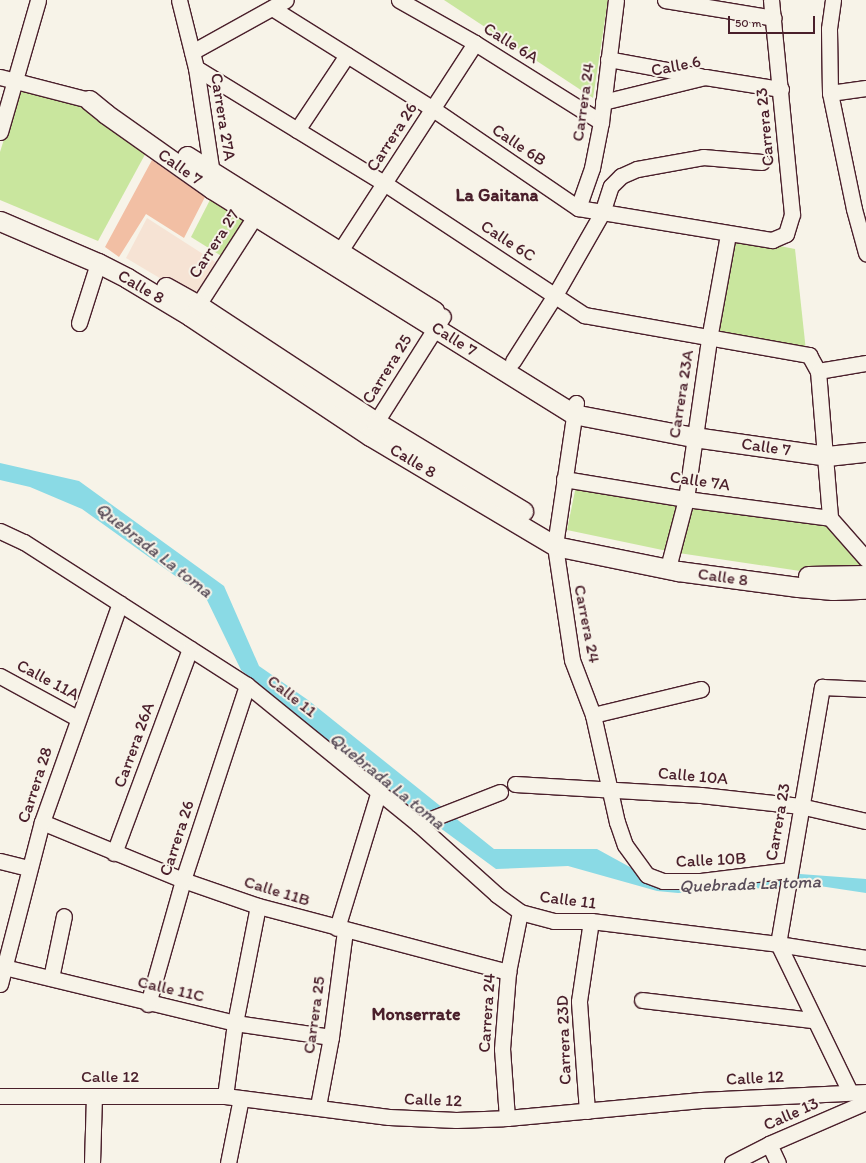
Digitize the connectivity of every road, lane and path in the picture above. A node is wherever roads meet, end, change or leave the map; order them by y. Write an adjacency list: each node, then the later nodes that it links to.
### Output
1 (38, 0): 18 (street)
2 (179, 0): 12 (street)
3 (286, 0): 9 (street)
4 (399, 0): 11 (street, Calle 6A)
5 (616, 0): 14 (street, Carrera 24)
6 (665, 0): 10 (street)
7 (771, 0): 10 (street, Carrera 23)
8 (833, 0): 21 (street)
9 (272, 8): 12 (street); 13 (street, Calle 6B)
10 (774, 18): 20 (street, Carrera 23)
11 (475, 42): 24 (street, Carrera 26); 25 (street, Calle 6A)
12 (192, 52): 15 (street, Carrera 27A)
13 (347, 55): 24 (street, Calle 6B); 26 (street)
14 (608, 59): 17 (street); 23 (street, Carrera 24)
15 (196, 68): 26 (street, Calle 6C); 29 (street, Carrera 27A)
16 (0, 77): 18 (street, Calle 7)
17 (704, 77): 20 (street, Calle 6); 23 (street, Calle 6)
18 (16, 81): 22 (street, Calle 7); 27 (street)
19 (866, 88): 21 (street)
20 (781, 89): 38 (street, Carrera 23)
21 (830, 93): 33 (street)
22 (89, 100): 29 (main road, Calle 7)
23 (603, 102): 25 (street, Carrera 24)
24 (432, 109): 30 (street, Carrera 26); 32 (street, Calle 6B)
25 (601, 122): 32 (street, Carrera 24)
26 (297, 130): 30 (street, Calle 6C)
27 (0, 132)
28 (762, 162): 35 (street)
29 (212, 181): 34 (main road, Calle 7)
30 (384, 183): 39 (street, Carrera 26); 42 (street, Calle 6C)
31 (0, 208): 43 (main road, Calle 8)
32 (578, 208): 35 (street, Calle 6B)
33 (860, 209): 40 (street)
34 (259, 210): 39 (main road, Calle 7); 43 (street, Carrera 27); 44 (main road, Calle 7)
35 (602, 213): 37 (street, Calle 6B); 42 (street)
36 (0, 221): 41 (main road, Calle 8)
37 (728, 234): 38 (street, Calle 6B); 46 (street, Carrera 23A)
38 (772, 240)
39 (340, 251): 44 (main road, Calle 7)
40 (866, 253)
41 (98, 262): 45 (street); 60 (main road, Calle 8)
42 (555, 295): 46 (street, Calle 6C); 47 (street)
43 (198, 305): 51 (main road, Calle 8)
44 (440, 322): 47 (main road, Calle 7); 50 (main road, Calle 7); 51 (street, Carrera 25)
45 (79, 324)
46 (709, 339): 49 (street, Calle 6C); 52 (street, Carrera 23A)
47 (513, 361): 50 (main road, Calle 7)
48 (866, 363): 49 (street)
49 (818, 371): 54 (street)
50 (574, 409): 52 (main road, Calle 7); 56 (street, Carrera 24)
51 (376, 422): 60 (main road, Calle 8)
52 (695, 431): 54 (main road, Calle 7); 57 (street, Carrera 23A)
53 (866, 440): 54 (main road, Calle 7)
54 (826, 451): 55 (main road, Calle 7); 58 (street)
55 (866, 452)
56 (564, 478): 57 (street, Calle 7A); 60 (street, Carrera 24)
57 (686, 499): 58 (street, Calle 7A); 61 (street, Carrera 23A)
58 (830, 518): 62 (street)
59 (0, 531): 65 (street, Calle 11)
60 (556, 539): 61 (main road, Calle 8); 64 (main road, Calle 8); 71 (street, Carrera 24)
61 (670, 560): 63 (main road, Calle 8)
62 (866, 560)
63 (866, 575)
64 (866, 589)
65 (120, 603): 66 (street, Calle 11); 72 (street, Carrera 28)
66 (190, 650): 68 (street, Calle 11); 81 (street, Carrera 26A)
67 (0, 676): 72 (street, Calle 11A)
68 (247, 685): 75 (street, Calle 11); 86 (street, Carrera 26)
69 (701, 689): 71 (street)
70 (866, 689): 77 (street, Carrera 23)
71 (593, 715): 74 (street, Carrera 24)
72 (78, 718): 79 (street, Carrera 28)
73 (515, 784): 74 (street, Calle 10A)
74 (609, 789): 77 (street, Calle 10A); 83 (street, Carrera 24)
75 (378, 791): 80 (street, Calle 11); 91 (street, Carrera 25)
76 (500, 792): 80 (street)
77 (800, 806): 78 (street, Calle 10A); 85 (street, Carrera 23)
78 (866, 821)
79 (42, 822): 81 (street, Calle 11B); 84 (street, Carrera 28)
80 (418, 824): 88 (street, Calle 11)
81 (114, 853): 86 (street, Calle 11B)
82 (0, 861): 84 (street)
83 (640, 867): 85 (street, Calle 10B)
84 (30, 868): 94 (street, Carrera 28)
85 (789, 871): 92 (street, Carrera 23)
86 (183, 880): 87 (street, Calle 11B); 99 (street, Carrera 26)
87 (258, 906): 91 (street, Calle 11B); 101 (street)
88 (520, 912): 90 (street, Calle 11); 95 (street, Carrera 24)
89 (64, 916): 96 (street)
90 (591, 922): 92 (street, Calle 11); 111 (street, Carrera 23D)
91 (341, 929): 95 (street, Calle 11B); 102 (street, Carrera 25)
92 (778, 944): 93 (street, Calle 11); 100 (street)
93 (866, 958)
94 (4, 967): 96 (street, Calle 11C); 97 (street, Carrera 28)
95 (508, 972): 112 (street, Carrera 24)
96 (51, 978): 99 (street, Calle 11C)
97 (0, 984)
98 (642, 1000): 100 (street)
99 (148, 1004): 101 (street, Calle 11C)
100 (813, 1020): 103 (street)
101 (234, 1024): 102 (street, Calle 11C); 107 (street)
102 (331, 1037): 110 (street, Carrera 25)
103 (850, 1092): 104 (street, Calle 12); 111 (street, Calle 12)
104 (866, 1092)
105 (0, 1096): 106 (street, Calle 12)
106 (94, 1096): 107 (street, Calle 12); 114 (street)
107 (225, 1096): 108 (street, Calle 12)
108 (240, 1098): 110 (street, Calle 12); 115 (street)
109 (866, 1102): 113 (street, Calle 13)
110 (318, 1106): 112 (street, Calle 12)
111 (587, 1111): 112 (street, Calle 12)
112 (507, 1118)
113 (770, 1144): 116 (street, Calle 13); 117 (street)
114 (92, 1163)
115 (228, 1163)
116 (732, 1163)
117 (778, 1163)

